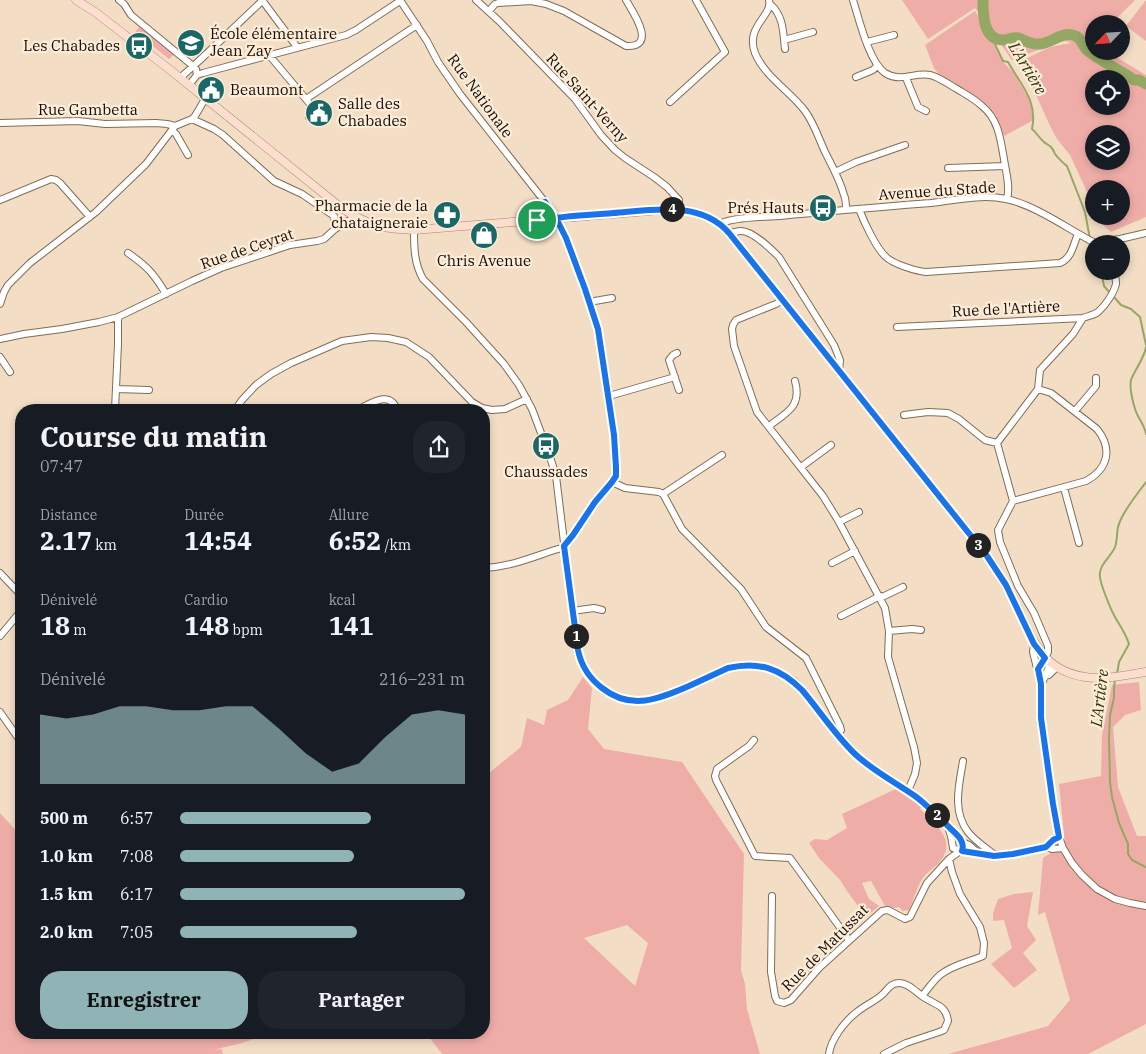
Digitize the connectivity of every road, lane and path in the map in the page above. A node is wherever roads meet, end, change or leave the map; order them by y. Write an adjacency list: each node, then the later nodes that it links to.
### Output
1 (76, 0): 23 (main road)
2 (119, 0): 19 (street)
3 (263, 0): 16 (street); 19 (street)
4 (476, 0): 10 (street, Rue Saint-Verny)
5 (626, 0): 10 (street)
6 (696, 0): 28 (street)
7 (853, 0): 15 (street)
8 (400, 1): 11 (street, Rue Nationale); 16 (street)
9 (769, 2): 14 (street); 38 (street)
10 (488, 10): 43 (street, Rue Saint-Verny)
11 (417, 25): 27 (street); 41 (street, Rue Nationale)
12 (813, 32): 14 (street)
13 (894, 35): 15 (street)
14 (784, 40): 17 (street)
15 (867, 42): 20 (street)
16 (297, 47): 18 (street)
17 (785, 49)
18 (269, 54): 21 (street); 27 (street)
19 (194, 65): 21 (street); 23 (street)
20 (877, 66): 22 (street); 24 (street)
21 (200, 74): 25 (street)
22 (856, 77)
23 (180, 78): 25 (main road)
24 (906, 78): 29 (street); 36 (street)
25 (188, 85): 26 (main road)
26 (205, 99): 31 (street); 42 (main road)
27 (306, 99): 30 (street)
28 (670, 102)
29 (926, 111)
30 (309, 117)
31 (192, 119): 33 (street); 46 (street)
32 (0, 123): 33 (street, Rue Gambetta)
33 (174, 128): 35 (street); 48 (street)
34 (906, 145): 38 (street)
35 (188, 155)
36 (1005, 166): 37 (street); 39 (street)
37 (948, 168)
38 (834, 172): 45 (street)
39 (1006, 199): 44 (street, Avenue du Stade); 55 (street, Avenue du Stade)
40 (0, 200): 48 (street)
41 (545, 202): 49 (street, Rue Nationale); 50 (street)
42 (339, 206): 46 (street); 47 (main road)
43 (679, 209): 49 (main road); 51 (main road)
44 (859, 209): 45 (street, Avenue du Stade); 55 (street)
45 (846, 210): 51 (street, Avenue du Stade)
46 (334, 216): 52 (street)
47 (355, 217): 52 (street, Rue de Ceyrat); 53 (main road)
48 (90, 218): 65 (street)
49 (556, 218): 50 (main road); 64 (street, Rue Nationale)
50 (537, 220): 53 (main road)
51 (720, 224): 54 (main road)
52 (335, 228): 61 (street, Rue de Ceyrat)
53 (414, 230): 82 (street)
54 (729, 233): 63 (main road); 73 (street)
55 (1078, 234): 58 (street, Avenue du Stade)
56 (1146, 234): 57 (street, Avenue du Stade)
57 (1130, 237)
58 (1085, 238)
59 (128, 253): 61 (street)
60 (1116, 280): 67 (street, Rue de l'Artière)
61 (166, 294): 66 (street, Rue de Ceyrat)
62 (612, 298): 64 (street)
63 (782, 300): 73 (main road); 91 (street)
64 (589, 302): 81 (street, Rue Nationale)
65 (0, 304)
66 (118, 317): 69 (street, Rue de Ceyrat); 77 (street)
67 (1083, 318): 68 (street, Rue de l'Artière); 78 (street)
68 (896, 327)
69 (0, 340)
70 (677, 352): 74 (street)
71 (0, 357): 72 (street)
72 (10, 372)
73 (840, 372): 118 (main road)
74 (675, 377): 80 (street); 81 (street)
75 (1096, 378): 89 (street)
76 (795, 381): 91 (street)
77 (116, 389): 79 (street); 83 (street)
78 (1038, 389): 89 (street); 92 (street)
79 (149, 390)
80 (679, 390)
81 (609, 396): 96 (street, Rue Nationale)
82 (527, 399): 88 (street); 103 (street)
83 (115, 404)
84 (239, 404): 87 (street)
85 (370, 404): 86 (street)
86 (394, 404)
87 (475, 404)
88 (490, 410)
89 (1075, 411): 97 (street)
90 (904, 415): 92 (street)
91 (769, 426): 95 (street)
92 (997, 443): 99 (street)
93 (831, 445): 95 (street)
94 (722, 455): 98 (street)
95 (801, 467): 101 (street)
96 (612, 482): 98 (street); 103 (street)
97 (1064, 488): 99 (street); 102 (street)
98 (663, 494): 125 (street)
99 (1013, 501): 119 (street)
100 (859, 512): 101 (street)
101 (839, 522): 104 (street)
102 (1079, 543)
103 (564, 546): 106 (street); 112 (street)
104 (855, 551): 105 (street); 110 (street)
105 (832, 563)
106 (490, 568)
107 (1, 575): 109 (street)
108 (903, 587): 110 (street)
109 (15, 589)
110 (880, 597): 113 (street); 116 (street)
111 (602, 610): 112 (street)
112 (572, 611): 125 (street)
113 (841, 616)
114 (15, 618): 117 (street)
115 (921, 630): 116 (street)
116 (889, 631): 128 (street)
117 (0, 636)
118 (1034, 644): 119 (main road); 120 (street)
119 (1051, 662): 120 (street); 121 (main road); 122 (street)
120 (1038, 669): 122 (street)
121 (1146, 672)
122 (1041, 684): 130 (street)
123 (0, 712): 124 (street)
124 (15, 733)
125 (838, 734): 128 (street)
126 (754, 740): 140 (street)
127 (963, 761): 136 (street)
128 (908, 791): 129 (street)
129 (947, 826): 131 (street); 133 (street)
130 (1059, 837): 132 (street); 134 (street)
131 (962, 842): 133 (street); 135 (street)
132 (1046, 847): 134 (street); 136 (street)
133 (957, 848): 135 (street); 137 (street)
134 (1063, 848): 139 (street)
135 (977, 852): 136 (street)
136 (994, 856)
137 (949, 859): 140 (street, Rue de Matussat); 141 (street)
138 (772, 896): 140 (street, Rue de Matussat)
139 (1146, 906)
140 (849, 940)
141 (922, 996): 142 (street); 143 (street)
142 (829, 1054)
143 (884, 1054)

